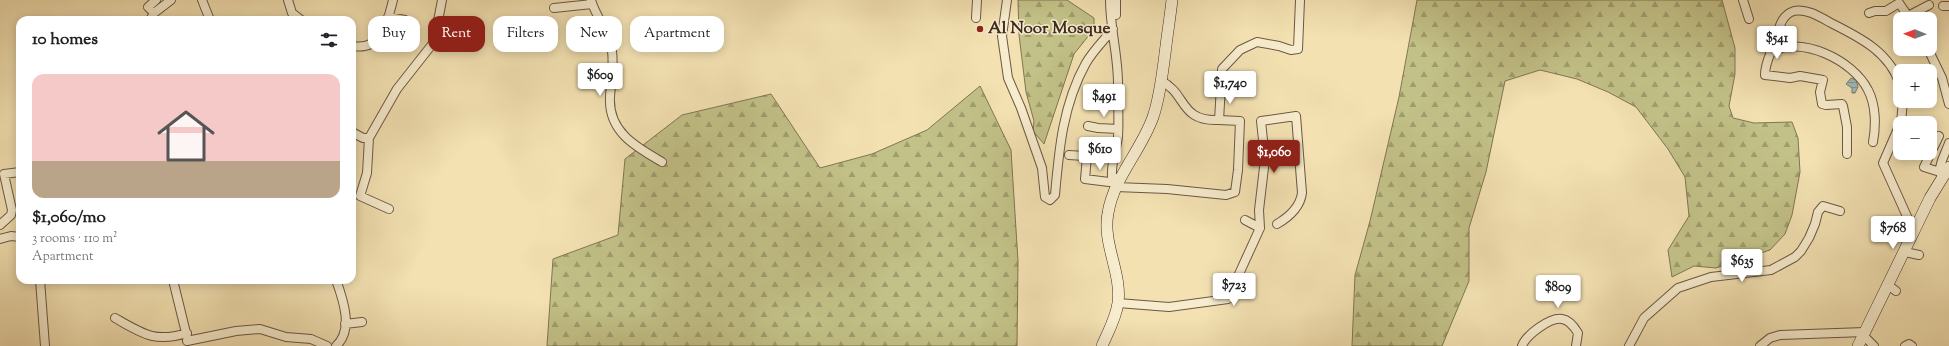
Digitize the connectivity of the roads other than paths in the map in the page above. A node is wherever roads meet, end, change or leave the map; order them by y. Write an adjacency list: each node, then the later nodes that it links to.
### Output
1 (156, 0): 20 (street)
2 (171, 0): 21 (street)
3 (202, 0): 22 (street)
4 (288, 0): 23 (street)
5 (393, 0): 24 (street)
6 (442, 0): 41 (street)
7 (977, 0): 25 (street)
8 (1007, 0): 27 (street)
9 (1110, 0): 27 (street)
10 (1116, 0): 27 (street)
11 (1172, 0): 33 (main road)
12 (1300, 0): 37 (street)
13 (1743, 0): 26 (street)
14 (591, 2): 16 (street); 49 (street)
15 (1929, 5): 18 (street)
16 (554, 8)
17 (1905, 12): 19 (street)
18 (1918, 12)
19 (1869, 13)
20 (152, 16)
21 (153, 16)
22 (208, 16)
23 (296, 16)
24 (388, 16)
25 (976, 18)
26 (1749, 19)
27 (1113, 31): 35 (street)
28 (368, 46): 29 (street)
29 (356, 47)
30 (1770, 52): 32 (street); 43 (street); 45 (street)
31 (1931, 56): 36 (street)
32 (1893, 69)
33 (1162, 80): 37 (street); 52 (main road)
34 (1092, 97): 35 (street)
35 (1118, 101): 39 (street)
36 (1949, 104)
37 (1219, 120): 52 (street)
38 (1088, 126): 39 (street)
39 (1118, 129): 48 (street)
40 (356, 134): 41 (street)
41 (369, 138): 53 (street)
42 (1893, 140): 59 (street)
43 (1873, 142)
44 (1949, 144): 51 (street); 51 (street)
45 (1847, 154)
46 (1069, 155): 47 (street)
47 (1087, 156): 48 (street); 52 (street)
48 (1114, 158): 52 (street)
49 (662, 162)
50 (16, 172): 57 (street)
51 (1944, 172): 59 (main road)
52 (1117, 183): 67 (main road)
53 (389, 209)
54 (1840, 211): 79 (street)
55 (1245, 220): 58 (street)
56 (1277, 224): 58 (street)
57 (0, 225)
58 (1260, 228): 67 (street)
59 (1914, 232): 62 (main road)
60 (16, 237): 61 (street)
61 (0, 239)
62 (1905, 252): 63 (street); 71 (main road)
63 (1918, 254)
64 (40, 284): 73 (street)
65 (174, 284): 72 (street)
66 (337, 284): 70 (street)
67 (1118, 303): 76 (main road)
68 (115, 318): 72 (street)
69 (362, 322): 70 (street)
70 (345, 324): 75 (street)
71 (1864, 334): 80 (street); 81 (main road); 82 (street)
72 (187, 340): 74 (street)
73 (45, 346)
74 (326, 346)
75 (336, 346)
76 (1102, 346)
77 (1522, 346): 78 (street)
78 (1576, 346)
79 (1629, 346)
80 (1760, 346)
81 (1858, 346)
82 (1874, 346)
83 (1905, 346): 84 (street)
84 (1912, 346)

